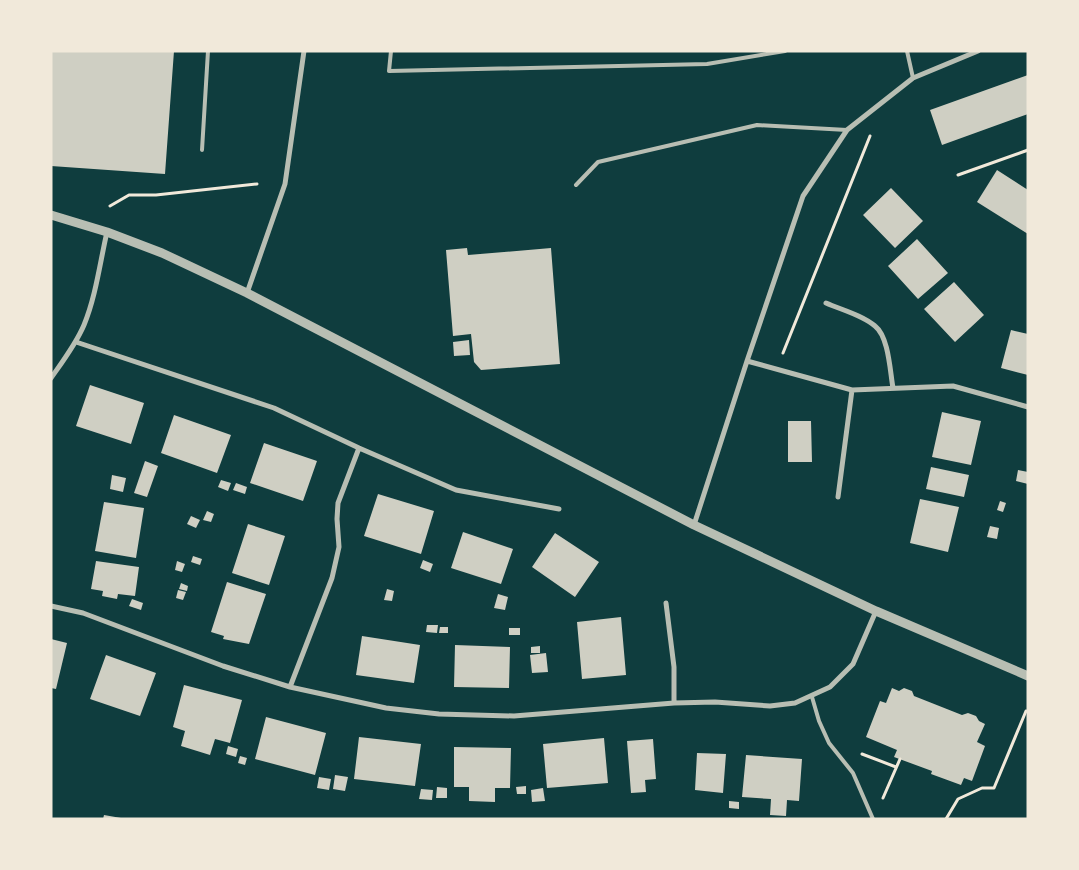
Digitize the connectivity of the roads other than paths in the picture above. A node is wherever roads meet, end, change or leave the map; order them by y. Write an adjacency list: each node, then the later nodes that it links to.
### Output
1 (208, 51): 9 (lane)
2 (304, 51): 13 (street)
3 (391, 51): 4 (lane)
4 (785, 51)
5 (907, 51): 7 (lane)
6 (978, 51): 7 (street)
7 (913, 78): 8 (street)
8 (847, 130): 10 (lane); 16 (street)
9 (202, 150)
10 (576, 185)
11 (51, 215): 12 (street)
12 (107, 232): 13 (street); 15 (street)
13 (247, 293): 24 (street)
14 (826, 303): 18 (street)
15 (76, 342): 17 (street); 21 (street)
16 (746, 361): 19 (street); 24 (street)
17 (51, 378)
18 (893, 388): 19 (street); 20 (street)
19 (852, 390): 22 (street)
20 (1028, 407)
21 (359, 448): 23 (street); 29 (street)
22 (838, 496)
23 (559, 509)
24 (694, 525): 27 (street)
25 (666, 603): 31 (street)
26 (51, 606): 29 (street)
27 (876, 611): 28 (street); 30 (street)
28 (1028, 676)
29 (290, 687): 31 (street)
30 (812, 696): 31 (street); 32 (lane)
31 (674, 703)
32 (873, 819)

